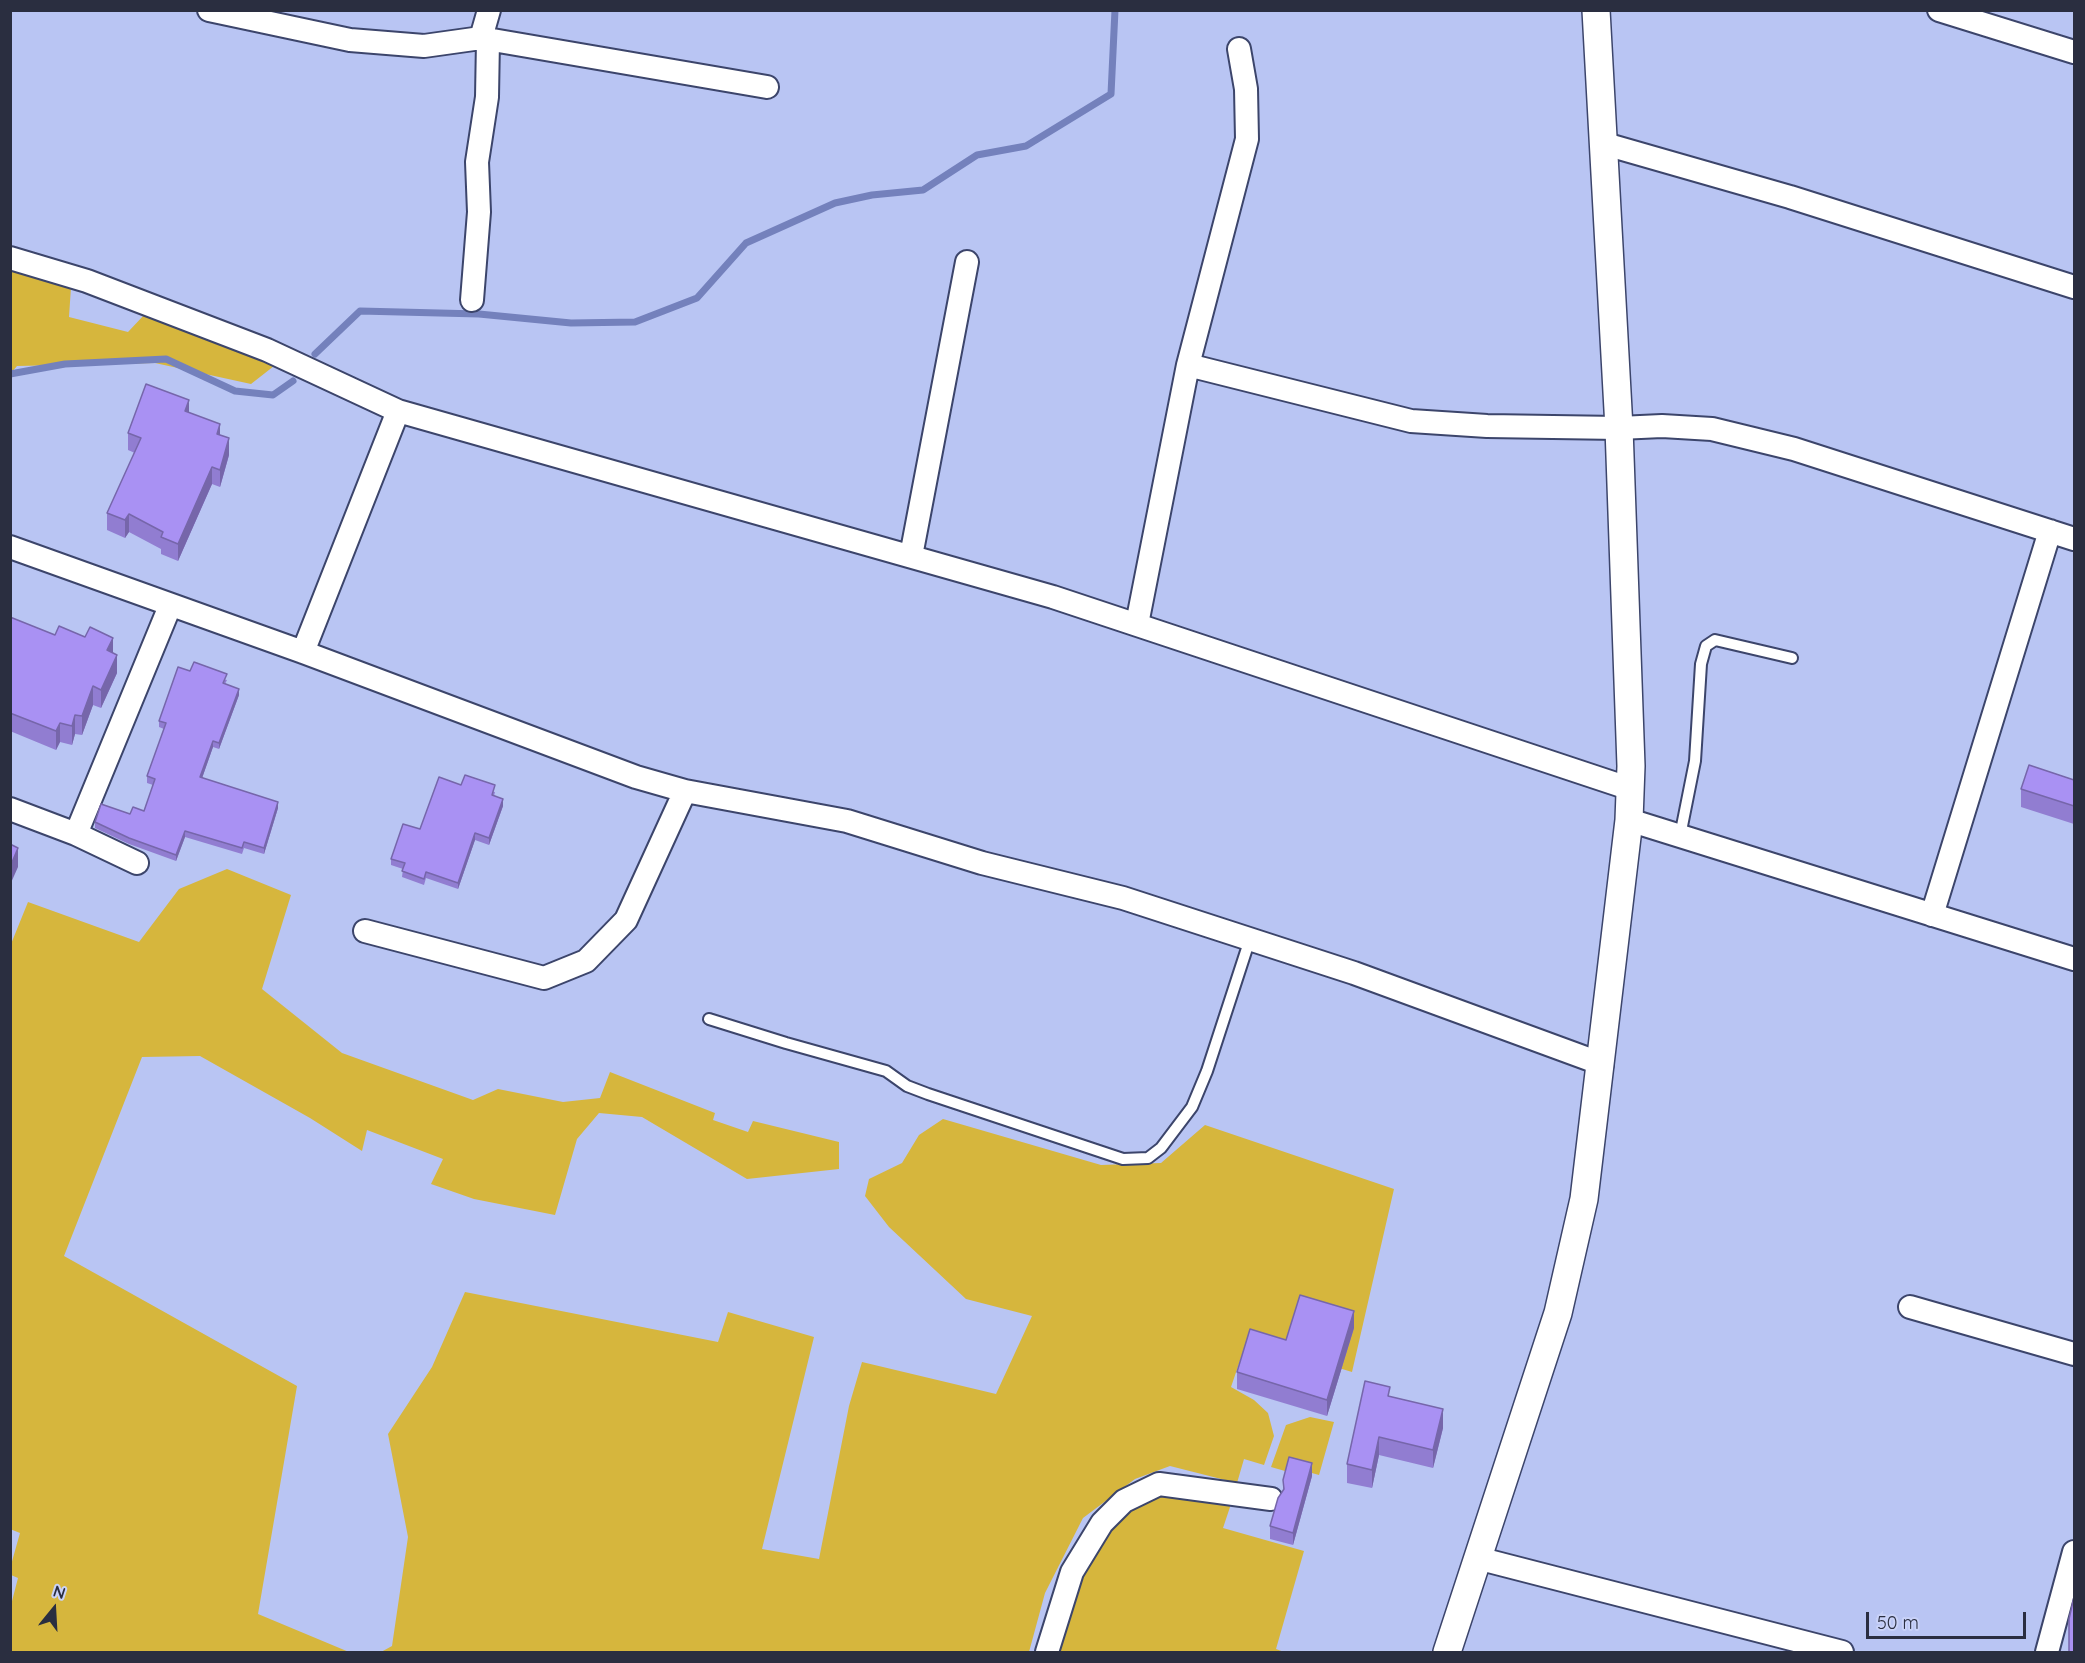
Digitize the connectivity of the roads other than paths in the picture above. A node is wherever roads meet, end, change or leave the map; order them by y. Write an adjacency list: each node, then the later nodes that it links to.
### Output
1 (209, 10): 5 (street)
2 (489, 10): 5 (street)
3 (1596, 10): 9 (street)
4 (1939, 10): 7 (street)
5 (484, 39): 8 (street); 13 (street)
6 (1239, 49): 14 (street)
7 (2074, 52)
8 (767, 87)
9 (1605, 144): 12 (street); 16 (street)
10 (10, 258): 15 (street)
11 (967, 262): 20 (street)
12 (2074, 288)
13 (472, 300)
14 (1188, 365): 16 (street); 22 (street)
15 (398, 411): 20 (street); 23 (street)
16 (1619, 428): 17 (street); 25 (street)
17 (2050, 531): 18 (street); 32 (street)
18 (2074, 539)
19 (10, 548): 21 (street)
20 (911, 556): 22 (street)
21 (170, 606): 23 (street); 29 (street)
22 (1137, 624): 25 (street)
23 (303, 652): 26 (street)
24 (1792, 658): 30 (lane)
25 (1631, 789): 28 (street)
26 (685, 791): 33 (street); 34 (street)
27 (10, 809): 29 (street)
28 (1629, 820): 30 (street); 37 (street)
29 (76, 834): 31 (street)
30 (1680, 836): 32 (street)
31 (137, 863)
32 (1932, 915): 35 (street)
33 (365, 931)
34 (1250, 939): 36 (lane); 37 (street)
35 (2074, 959)
36 (709, 1019)
37 (1602, 1064): 42 (street)
38 (1910, 1307): 39 (street)
39 (2074, 1354)
40 (1271, 1499): 43 (street)
41 (2074, 1552): 46 (street)
42 (1477, 1558): 44 (street); 45 (street)
43 (1047, 1653)
44 (1447, 1653)
45 (1842, 1653)
46 (2047, 1653)

